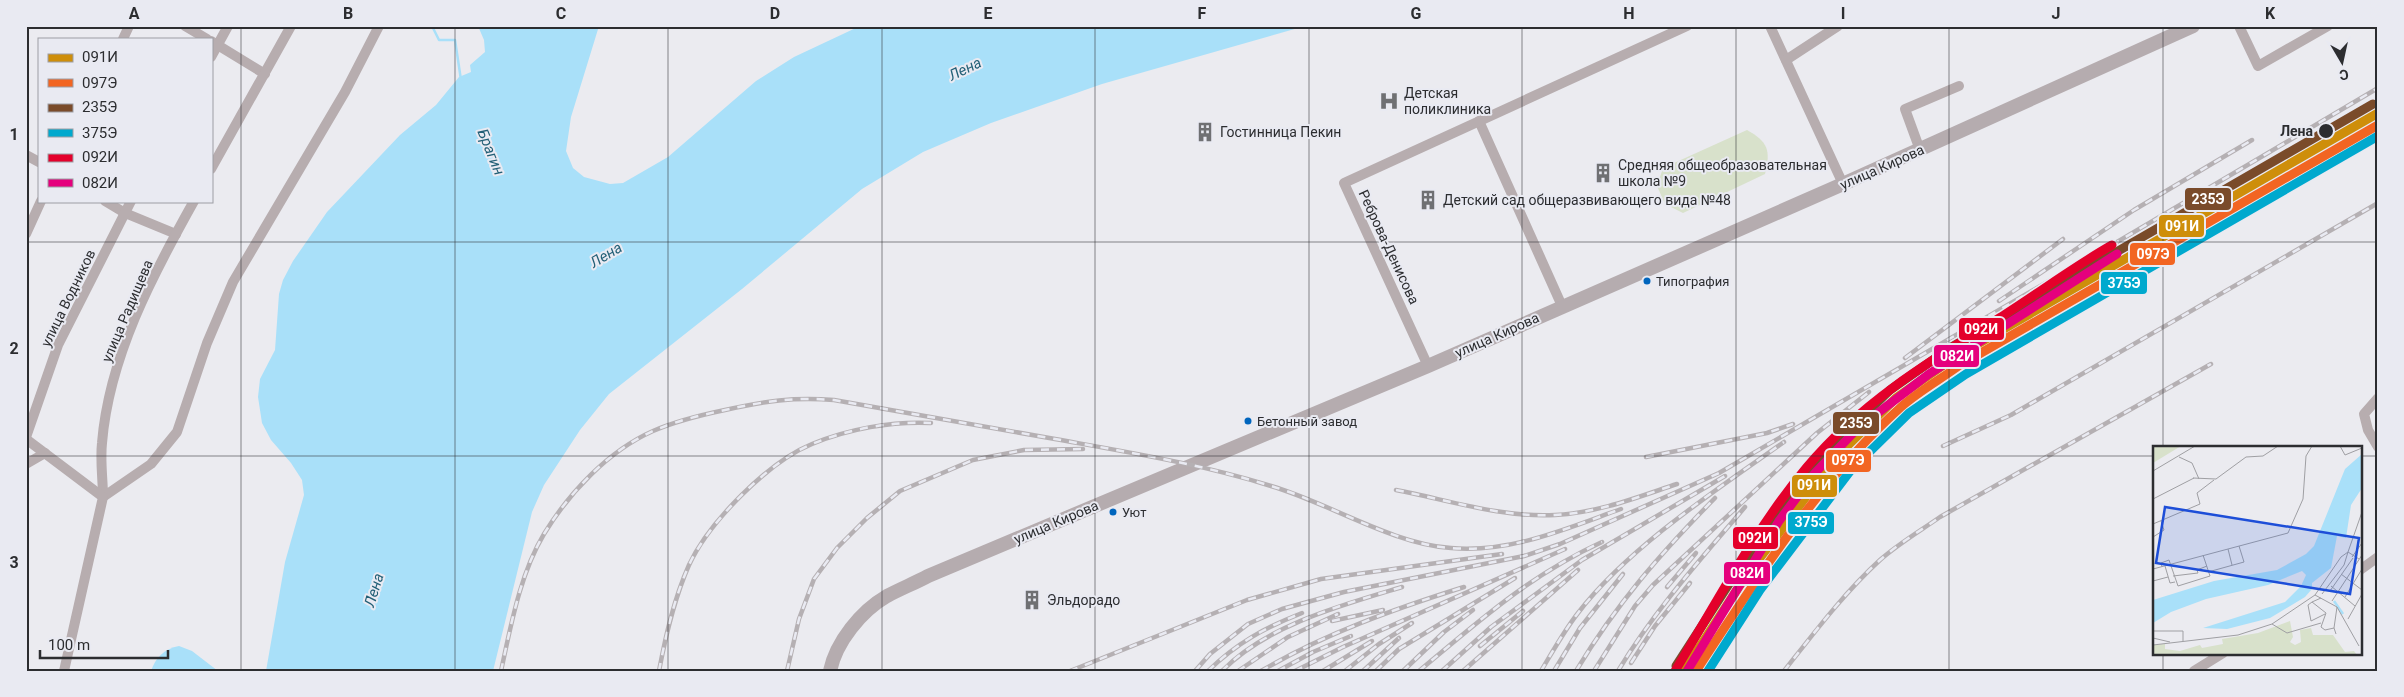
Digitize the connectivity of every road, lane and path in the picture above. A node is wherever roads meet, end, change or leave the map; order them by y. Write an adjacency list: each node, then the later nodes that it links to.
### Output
1 (129, 26): 12 (street)
2 (185, 26): 13 (street)
3 (228, 26): 14 (street)
4 (291, 26): 16 (street)
5 (379, 26): 38 (street)
6 (1686, 26): 18 (street, Реброва-Денисова)
7 (1770, 26): 15 (street)
8 (1838, 26): 15 (street)
9 (2193, 26): 19 (main road, улица Кирова)
10 (2239, 26): 11 (street)
11 (2328, 26)
12 (123, 38)
13 (205, 38)
14 (215, 43): 16 (street)
15 (1786, 60): 23 (street)
16 (265, 74): 22 (street)
17 (1959, 86): 19 (street)
18 (1479, 121): 31 (street); 32 (street, Реброва-Денисова)
19 (1920, 150): 23 (main road, улица Кирова)
20 (26, 155): 21 (street)
21 (38, 161)
22 (212, 167)
23 (1844, 184): 31 (main road, улица Кирова)
24 (41, 202): 29 (street)
25 (108, 202): 28 (street)
26 (130, 202): 28 (street, улица Водников)
27 (193, 202): 30 (street, улица Радищева)
28 (125, 212): 30 (street); 34 (street, улица Водников)
29 (26, 234)
30 (176, 234): 38 (street, улица Радищева)
31 (1562, 306): 32 (main road, улица Кирова)
32 (1428, 366): 43 (main road, улица Кирова)
33 (2378, 398): 35 (street)
34 (26, 438): 36 (street)
35 (2378, 447)
36 (45, 453): 37 (street); 38 (street)
37 (26, 464)
38 (103, 497): 42 (street, улица Радищева)
39 (2378, 557): 40 (street)
40 (2362, 569)
41 (2221, 654): 44 (street)
42 (64, 671)
43 (830, 671)
44 (2194, 671)

